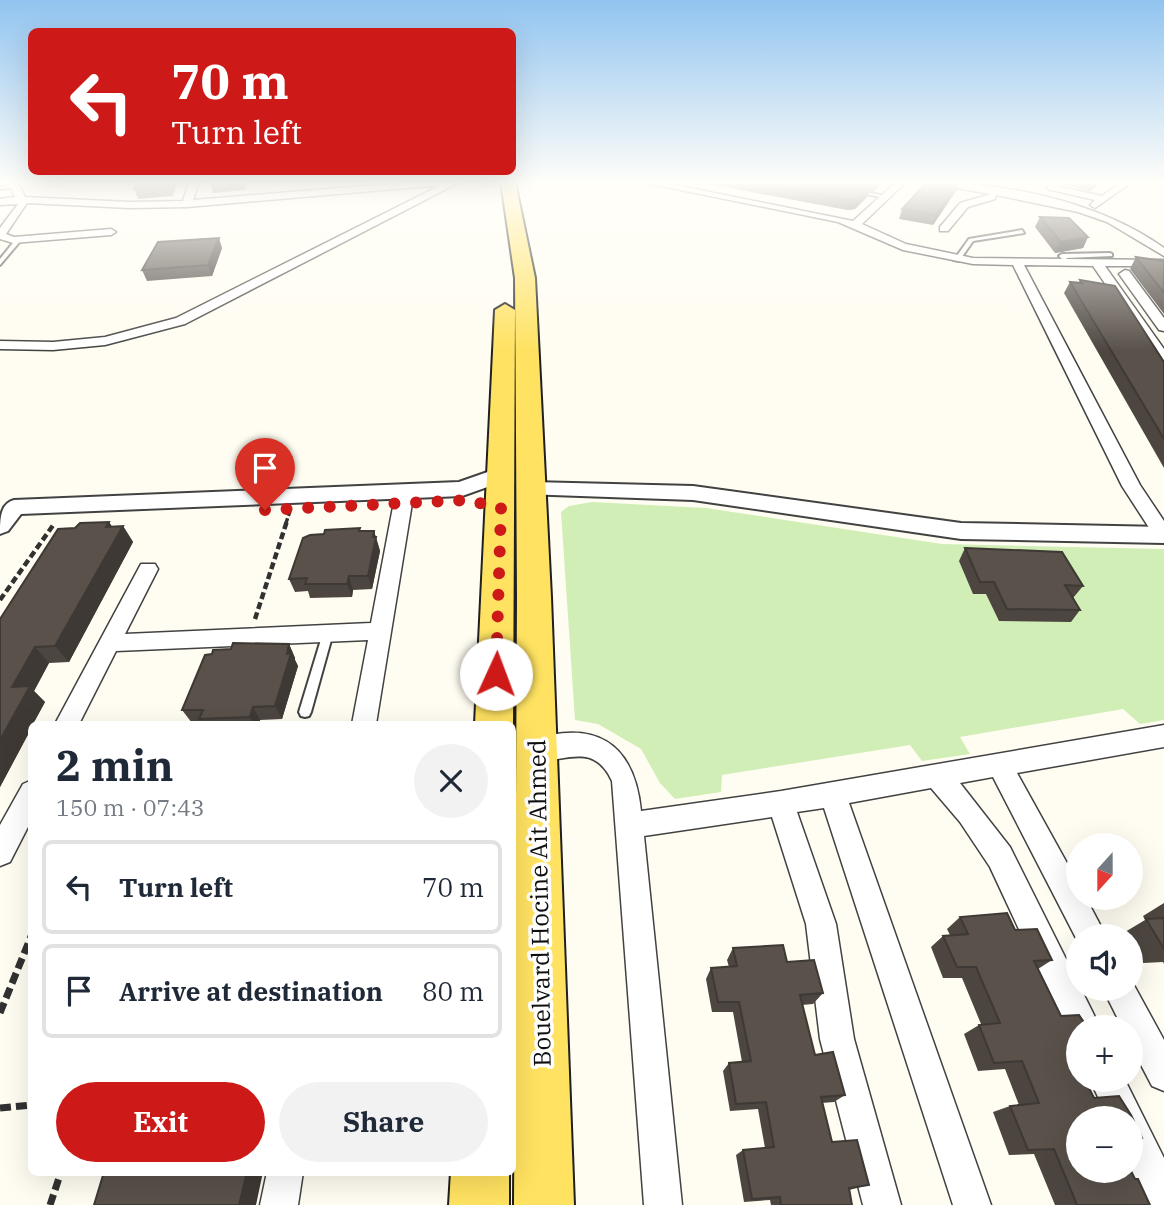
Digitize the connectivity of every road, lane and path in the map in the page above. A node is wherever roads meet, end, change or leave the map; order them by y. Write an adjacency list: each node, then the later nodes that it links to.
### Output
1 (15, 238): 9 (street)
2 (29, 238): 9 (street)
3 (344, 238): 20 (street)
4 (501, 238): 22 (main road)
5 (518, 238): 22 (main road, Bouelvard Hocine Ait Ahmed)
6 (885, 238): 12 (street)
7 (982, 238): 12 (lane)
8 (1144, 238): 10 (street)
9 (19, 239): 16 (lane)
10 (1164, 253)
11 (1110, 255): 14 (lane)
12 (957, 260): 13 (street)
13 (1017, 262): 14 (street); 27 (street)
14 (1068, 262): 15 (street)
15 (1096, 262): 17 (street); 21 (street)
16 (0, 263)
17 (1164, 263)
18 (1125, 274): 19 (street)
19 (1164, 327)
20 (0, 345)
21 (1164, 359)
22 (512, 490): 23 (street); 23 (street); 27 (street); 37 (main road); 39 (main road, Bouelvard Hocine Ait Ahmed)
23 (404, 497): 24 (street); 25 (street); 30 (street)
24 (291, 509): 26 (street); 32 (path)
25 (3, 516): 26 (street)
26 (57, 520): 29 (path)
27 (1164, 535)
28 (148, 569): 33 (street)
29 (0, 600)
30 (381, 631): 31 (street); 36 (street)
31 (328, 633): 32 (street); 34 (lane)
32 (249, 637): 33 (street)
33 (110, 643): 35 (street)
34 (306, 712)
35 (69, 721)
36 (365, 721)
37 (494, 721)
38 (1164, 736): 40 (street)
39 (536, 750): 45 (street); 63 (main road, Bouelvard Hocine Ait Ahmed)
40 (999, 764): 41 (street); 47 (street)
41 (936, 774): 42 (street); 51 (street)
42 (832, 793): 44 (street); 66 (street)
43 (28, 800): 46 (street)
44 (780, 803): 45 (street); 65 (street)
45 (630, 825): 64 (street)
46 (0, 852)
47 (1085, 924)
48 (28, 944): 50 (path)
49 (1125, 1001): 52 (street)
50 (0, 1013)
51 (1076, 1015)
52 (1164, 1074)
53 (28, 1105): 54 (path)
54 (0, 1108)
55 (1143, 1154): 59 (street)
56 (60, 1176): 60 (path)
57 (284, 1176): 61 (street)
58 (480, 1176): 62 (main road)
59 (1164, 1197)
60 (50, 1205)
61 (279, 1205)
62 (479, 1205)
63 (544, 1205)
64 (663, 1205)
65 (882, 1205)
66 (972, 1205)

